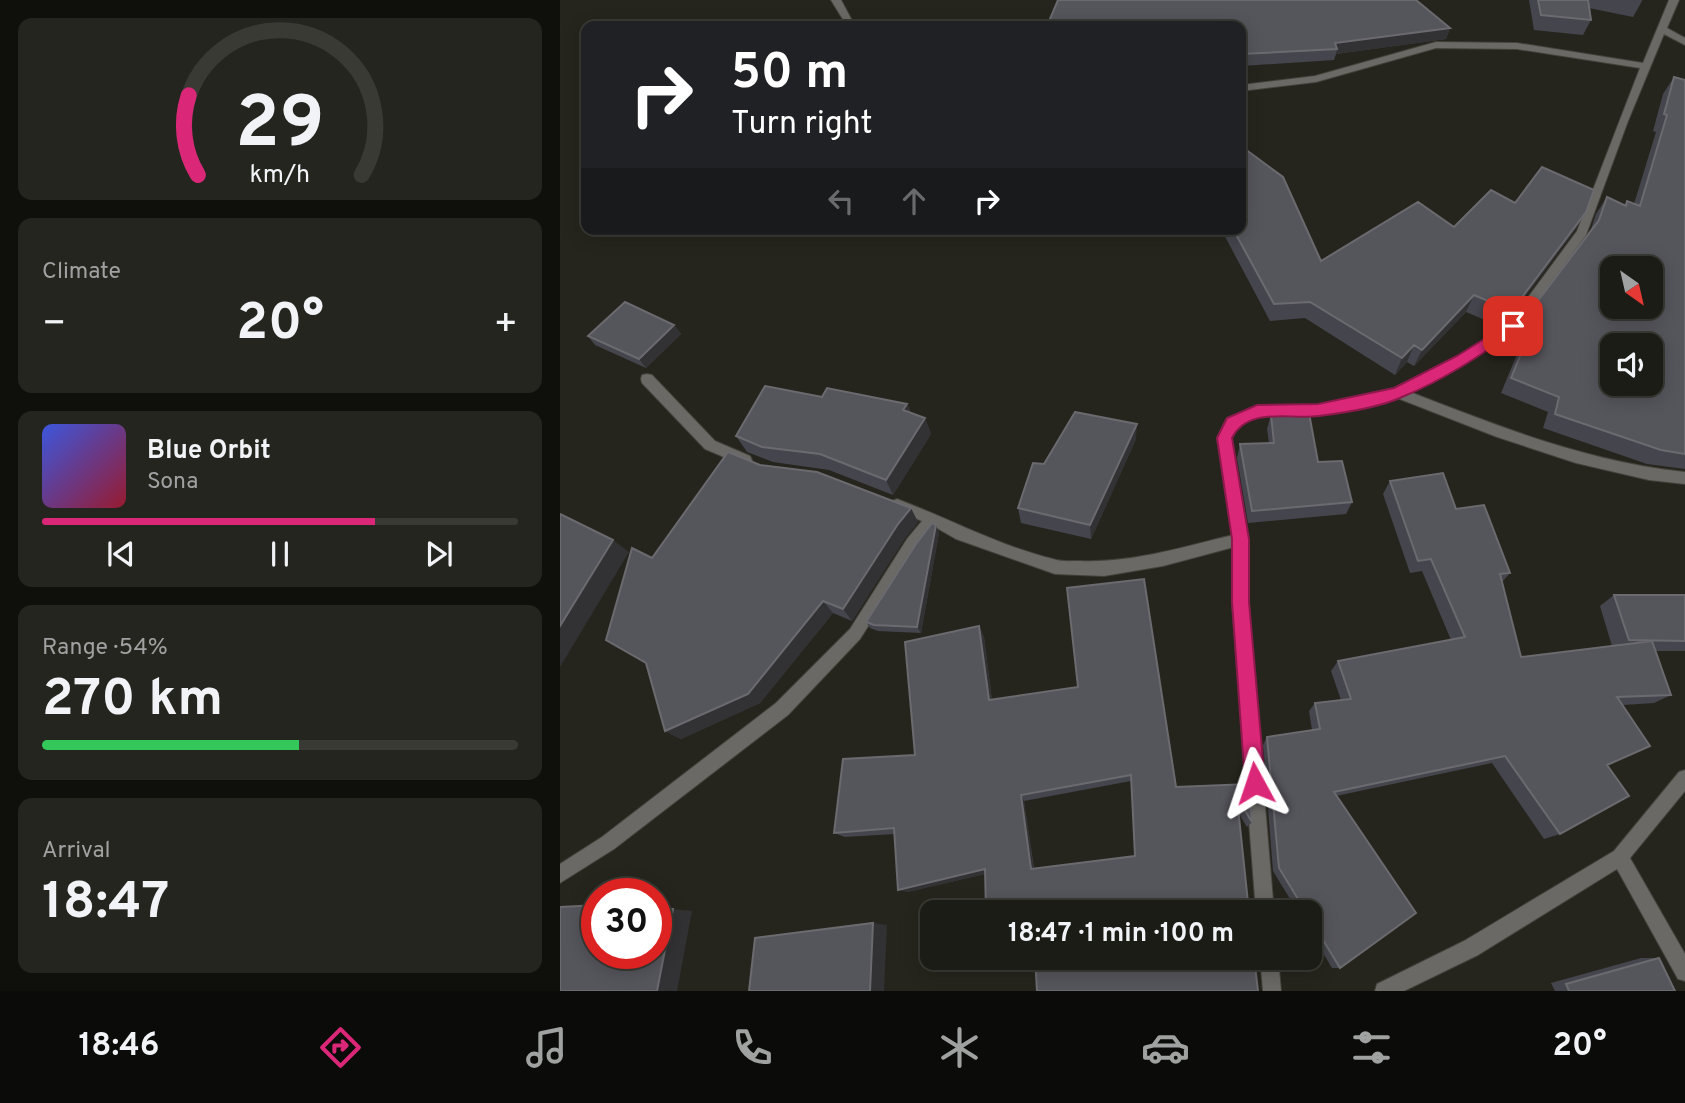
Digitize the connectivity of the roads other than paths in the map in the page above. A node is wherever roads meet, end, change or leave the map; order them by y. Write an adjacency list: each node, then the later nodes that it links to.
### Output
1 (836, 0): 3 (street)
2 (1674, 0): 4 (street)
3 (847, 21)
4 (1661, 29): 5 (street); 6 (street)
5 (1685, 42)
6 (1646, 66): 7 (street); 9 (street)
7 (1246, 87)
8 (648, 379): 10 (street)
9 (1397, 393): 11 (street); 14 (street)
10 (759, 466)
11 (1685, 478)
12 (887, 501): 13 (street)
13 (933, 519): 14 (street); 17 (street)
14 (1241, 539): 18 (street)
15 (1685, 778): 16 (street)
16 (1620, 857): 20 (street); 22 (street)
17 (560, 874)
18 (1264, 900)
19 (1270, 970): 21 (street)
20 (1685, 972)
21 (1272, 991)
22 (1384, 991)

